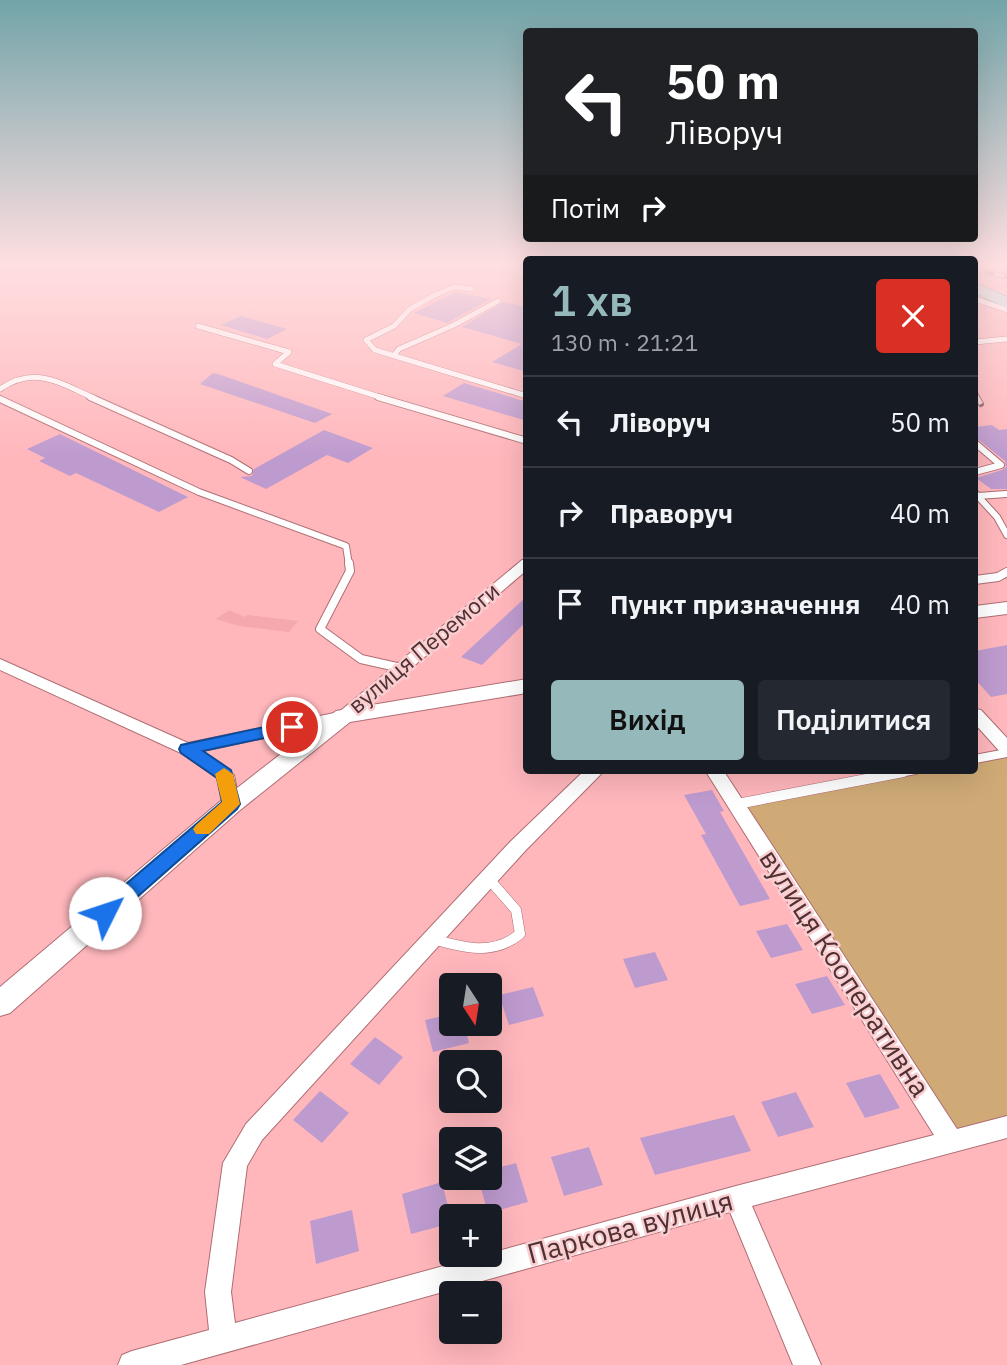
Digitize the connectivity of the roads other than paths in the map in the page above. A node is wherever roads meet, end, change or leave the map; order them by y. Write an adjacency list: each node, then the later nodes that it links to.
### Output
1 (207, 329): 10 (lane)
2 (389, 329): 6 (lane)
3 (446, 329): 6 (lane)
4 (1007, 339): 5 (lane)
5 (978, 342)
6 (394, 355): 8 (lane)
7 (0, 389): 12 (lane)
8 (523, 395)
9 (0, 399): 26 (lane)
10 (523, 440)
11 (978, 446): 13 (lane)
12 (249, 471)
13 (978, 471)
14 (978, 494): 15 (lane)
15 (1006, 494)
16 (978, 495): 17 (lane)
17 (998, 517): 18 (lane); 19 (lane)
18 (1007, 518)
19 (1007, 535)
20 (523, 565): 26 (street, вулиця Перемоги)
21 (1007, 572): 22 (lane)
22 (978, 579)
23 (1007, 608): 24 (street)
24 (978, 612)
25 (0, 664): 30 (street)
26 (401, 668): 28 (street, вулиця Перемоги)
27 (523, 687): 28 (street)
28 (344, 716): 30 (street); 36 (street, вулиця Перемоги)
29 (978, 717): 31 (street)
30 (187, 749): 36 (street)
31 (1007, 751): 32 (lane)
32 (978, 758)
33 (592, 774): 38 (street)
34 (717, 774): 37 (street, вулиця Кооперативна)
35 (894, 774): 37 (lane)
36 (231, 804): 40 (street, вулиця Перемоги)
37 (737, 804): 42 (street, вулиця Кооперативна)
38 (488, 878): 39 (street); 39 (lane)
39 (432, 939): 44 (street)
40 (0, 1004)
41 (1007, 1127): 42 (street, Паркова вулиця)
42 (953, 1143): 43 (street, Паркова вулиця)
43 (736, 1198): 44 (street, Паркова вулиця); 46 (street)
44 (223, 1339): 45 (street, Паркова вулиця)
45 (132, 1365)
46 (807, 1365)

